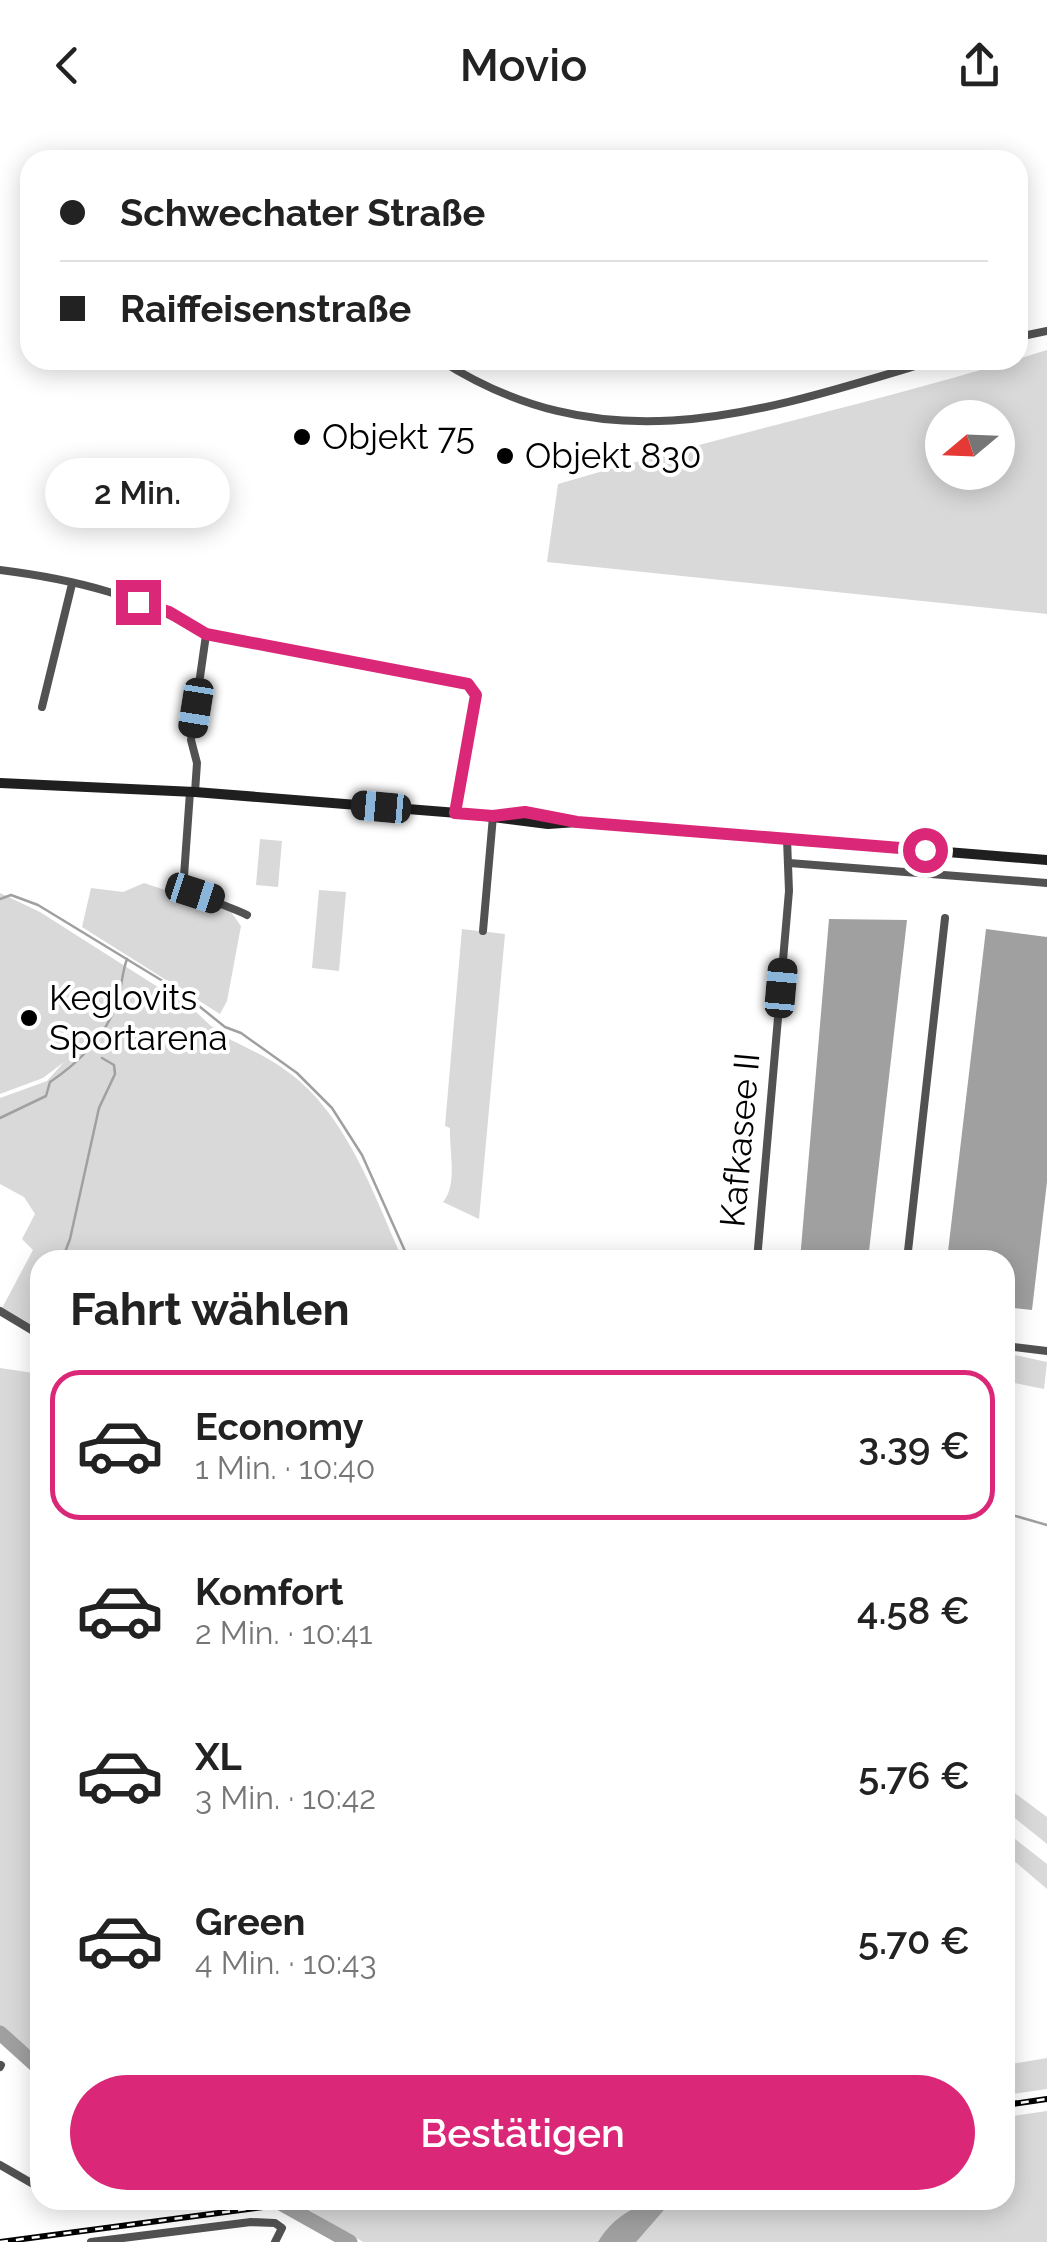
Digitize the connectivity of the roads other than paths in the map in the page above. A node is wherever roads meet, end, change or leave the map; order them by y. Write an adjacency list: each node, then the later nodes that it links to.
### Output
1 (457, 370): 2 (street)
2 (898, 370)
3 (0, 570): 4 (street)
4 (72, 584): 5 (street); 6 (street)
5 (206, 634): 8 (street); 9 (street)
6 (42, 707)
7 (0, 783): 8 (main road)
8 (193, 792): 9 (main road); 15 (street)
9 (455, 813): 10 (main road)
10 (493, 816): 11 (main road); 17 (street)
11 (787, 839): 12 (main road); 13 (street, Kafkasee II)
12 (1047, 860)
13 (789, 863): 14 (street); 18 (street, Kafkasee II)
14 (1047, 883)
15 (246, 915)
16 (945, 918): 19 (street)
17 (483, 931)
18 (758, 1250)
19 (908, 1250)
20 (0, 1311): 21 (street)
21 (30, 1329)
22 (1015, 1347): 23 (street)
23 (1047, 1351)
24 (0, 2165): 25 (street)
25 (30, 2182)
26 (92, 2242): 27 (street)
27 (275, 2242)

